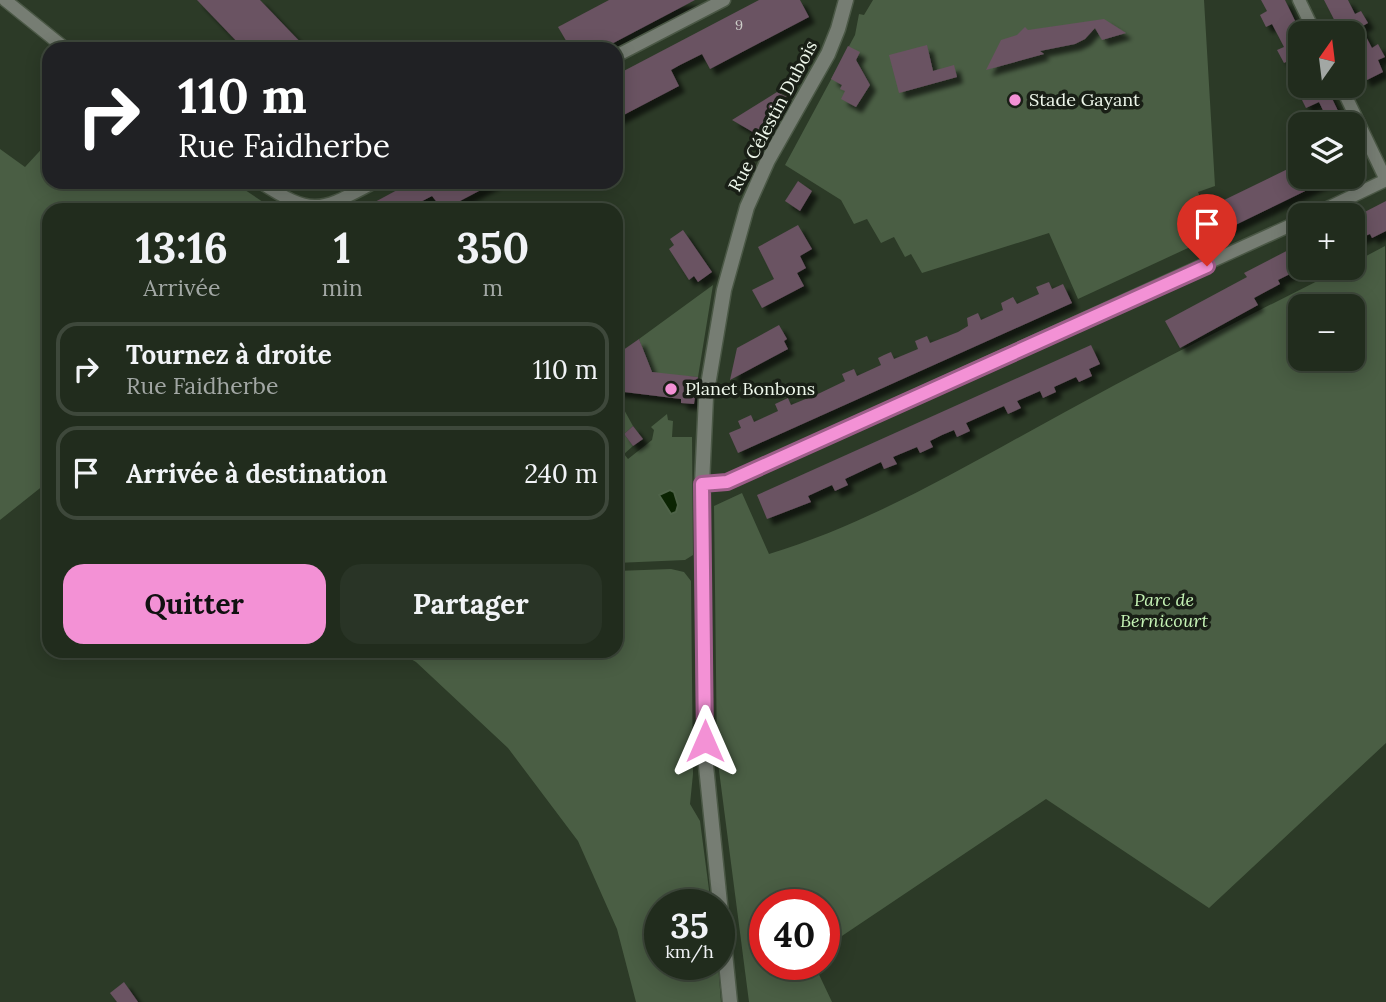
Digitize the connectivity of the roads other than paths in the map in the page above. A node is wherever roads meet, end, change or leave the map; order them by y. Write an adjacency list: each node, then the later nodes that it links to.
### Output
1 (5, 0): 6 (street)
2 (724, 0): 7 (street)
3 (846, 0): 16 (street, Rue Célestin Dubois)
4 (1299, 0): 5 (street)
5 (1309, 21)
6 (57, 42)
7 (623, 52)
8 (1347, 98): 9 (street)
9 (1386, 180): 14 (street)
10 (273, 189): 12 (street)
11 (361, 189): 13 (street)
12 (299, 203)
13 (333, 203)
14 (1338, 203)
15 (1288, 226): 16 (street)
16 (702, 484): 17 (street, Rue Célestin Dubois)
17 (730, 1002)

